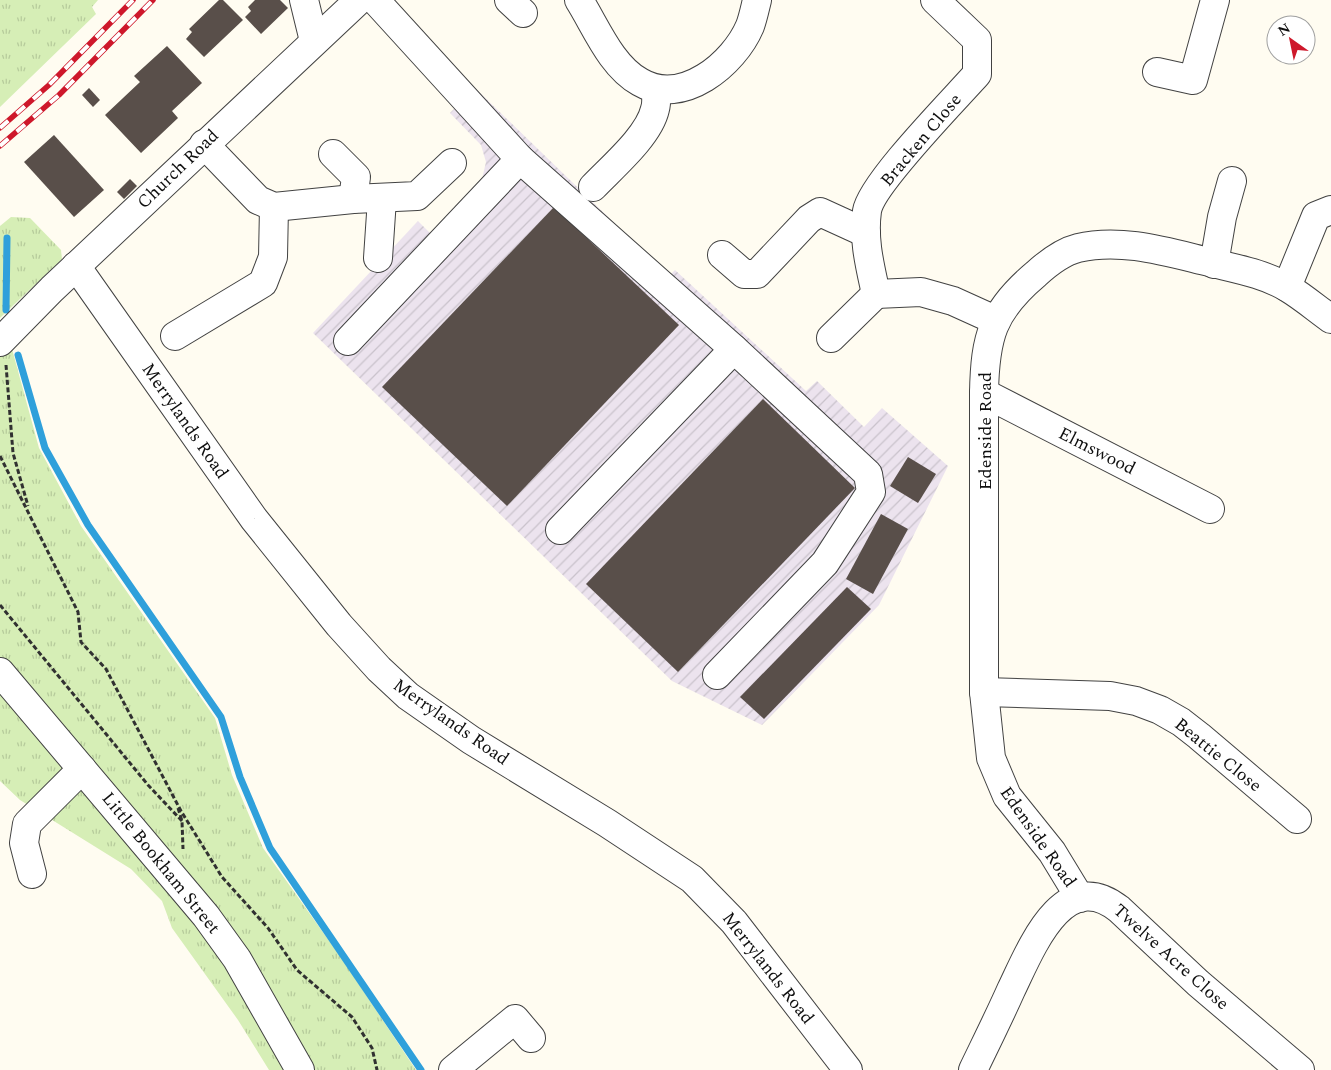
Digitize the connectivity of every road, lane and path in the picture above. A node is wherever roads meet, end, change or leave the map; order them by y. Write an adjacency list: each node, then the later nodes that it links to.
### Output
1 (304, 0): 8 (street)
2 (359, 0): 8 (street, Church Road)
3 (375, 0): 13 (street)
4 (579, 0): 10 (street)
5 (757, 0): 10 (street)
6 (1215, 0): 9 (street)
7 (946, 4): 21 (street, Bracken Close)
8 (314, 42): 11 (street, Church Road)
9 (1157, 72)
10 (656, 89): 16 (street)
11 (204, 144): 19 (street); 25 (street, Church Road)
12 (333, 154): 17 (street)
13 (520, 159): 32 (street); 33 (street)
14 (452, 163): 18 (street)
15 (1232, 181): 24 (street)
16 (593, 187)
17 (353, 199): 18 (street); 19 (street)
18 (382, 199): 23 (street)
19 (274, 207): 30 (street)
20 (1331, 210): 26 (street)
21 (866, 233): 22 (street); 27 (street, Bracken Close)
22 (722, 255)
23 (378, 258)
24 (1214, 264): 26 (street, Edenside Road); 29 (street, Edenside Road)
25 (76, 266): 34 (street, Church Road); 55 (street, Merrylands Road)
26 (1287, 287): 28 (street, Edenside Road)
27 (876, 294): 29 (street); 31 (street)
28 (1331, 319)
29 (995, 320): 35 (street, Edenside Road)
30 (175, 336)
31 (831, 338)
32 (348, 341)
33 (734, 350): 39 (street); 42 (street)
34 (3, 352): 38 (path)
35 (984, 393): 37 (street, Elmswood); 43 (street, Edenside Road)
36 (0, 456): 38 (path)
37 (1210, 509)
38 (30, 514): 45 (path)
39 (560, 530)
40 (0, 605): 47 (path)
41 (0, 672): 44 (street, Little Bookham Street)
42 (717, 675)
43 (984, 692): 46 (street, Beattie Close); 50 (street, Edenside Road)
44 (82, 769): 49 (street); 52 (street, Little Bookham Street)
45 (175, 800): 47 (path); 53 (path)
46 (1297, 819)
47 (182, 821): 48 (path)
48 (183, 857)
49 (32, 874)
50 (1080, 898): 56 (street); 57 (street, Twelve Acre Close)
51 (531, 1038): 54 (street)
52 (300, 1070)
53 (376, 1070)
54 (453, 1070)
55 (848, 1070)
56 (973, 1070)
57 (1300, 1070)

